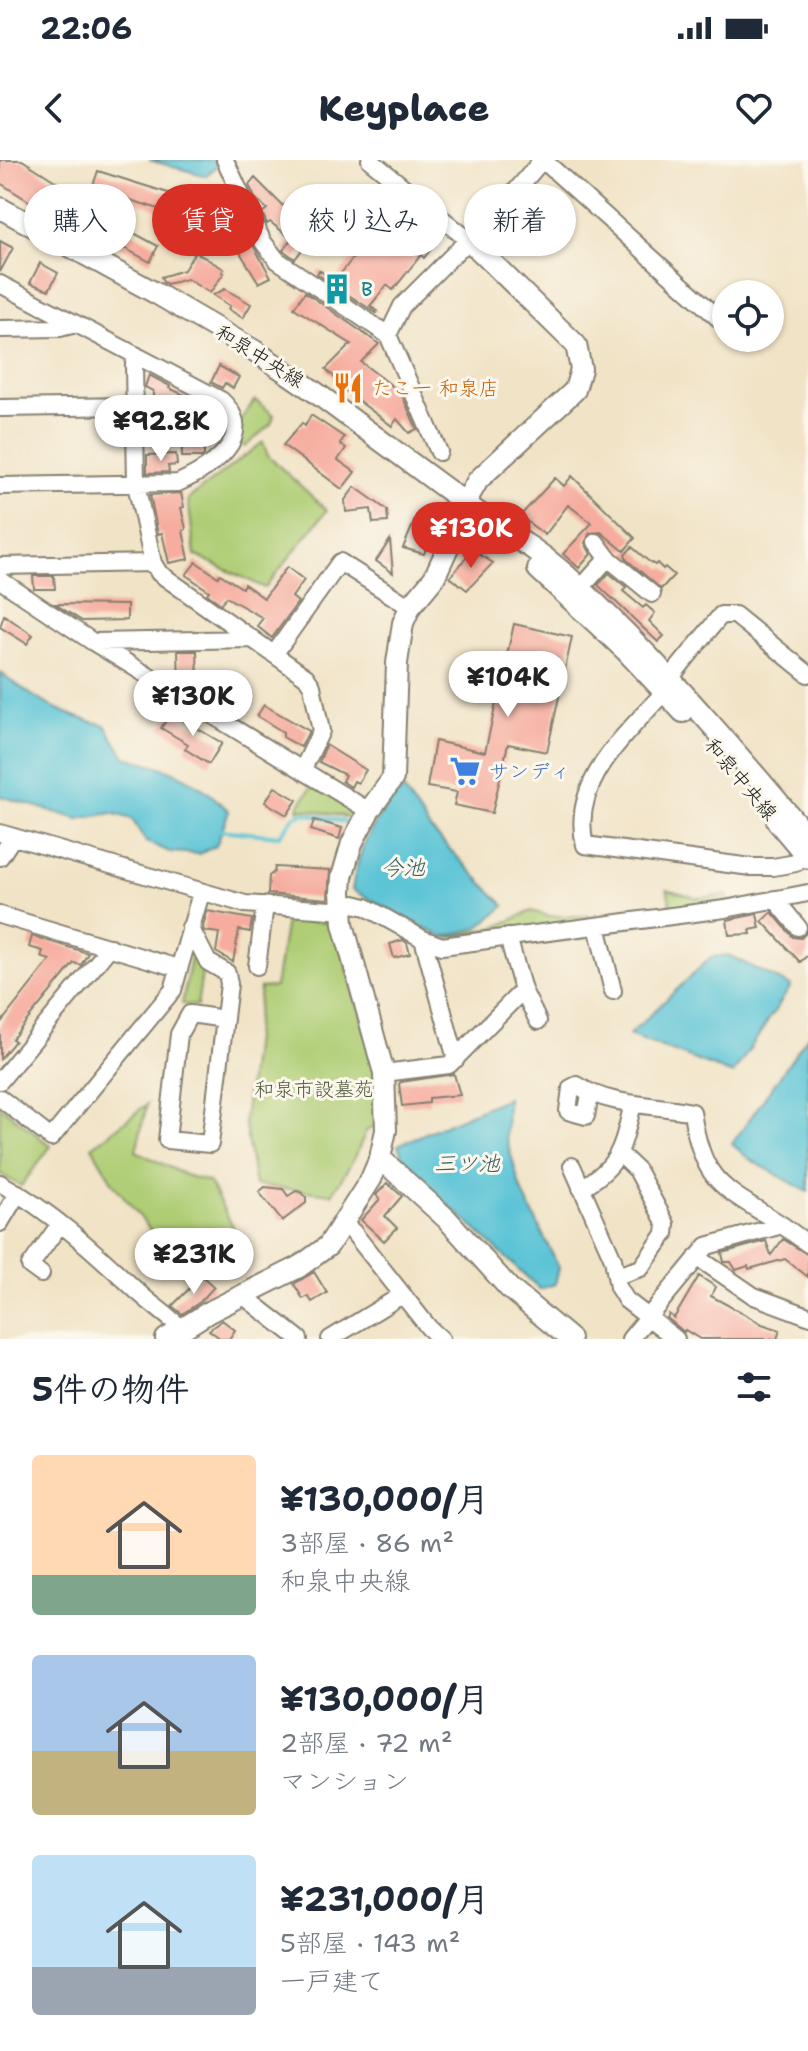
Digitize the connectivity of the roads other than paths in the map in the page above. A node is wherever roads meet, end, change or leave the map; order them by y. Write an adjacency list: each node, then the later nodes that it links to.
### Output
1 (370, 160): 6 (street)
2 (543, 160): 4 (street); 10 (street)
3 (232, 163): 13 (street)
4 (522, 184)
5 (0, 208): 20 (street, 和泉中央線)
6 (464, 236)
7 (464, 246): 13 (street)
8 (485, 256): 20 (street)
9 (0, 284): 11 (street)
10 (712, 312)
11 (76, 324): 12 (street); 14 (street)
12 (0, 329)
13 (388, 335): 17 (street)
14 (136, 355): 15 (street); 18 (street)
15 (134, 406): 16 (street); 18 (street)
16 (0, 408)
17 (439, 452)
18 (136, 484): 19 (street); 24 (street)
19 (0, 486)
20 (465, 503): 21 (street, 和泉中央線); 29 (street)
21 (503, 531): 27 (street, 和泉中央線); 34 (street, 和泉中央線)
22 (596, 542): 23 (street)
23 (608, 558): 27 (street); 28 (street)
24 (153, 563): 25 (street); 30 (street)
25 (0, 566)
26 (0, 580): 31 (street)
27 (581, 588): 34 (street, 和泉中央線)
28 (642, 592)
29 (410, 607): 32 (street); 36 (street)
30 (253, 639): 31 (street); 32 (street)
31 (93, 642): 35 (street)
32 (275, 653): 35 (street)
33 (808, 674): 34 (street)
34 (668, 684): 38 (street, 和泉中央線); 40 (street, 和泉中央線); 40 (street)
35 (303, 769): 36 (street)
36 (369, 811): 45 (street)
37 (6, 835): 39 (street); 41 (street)
38 (808, 837)
39 (0, 857)
40 (802, 861)
41 (201, 893): 44 (street); 48 (street)
42 (808, 893): 43 (street)
43 (775, 899): 47 (street); 49 (street)
44 (265, 905): 45 (street); 53 (street)
45 (341, 908): 51 (street); 60 (street)
46 (0, 915): 52 (street)
47 (597, 926): 50 (street); 56 (street)
48 (190, 927): 54 (street); 57 (street)
49 (798, 927)
50 (508, 937): 51 (street); 55 (street)
51 (423, 939): 59 (street)
52 (110, 947): 54 (street); 61 (street)
53 (257, 966)
54 (178, 968): 63 (street)
55 (523, 990): 58 (street); 59 (street)
56 (613, 991)
57 (225, 1019): 57 (street)
58 (538, 1021)
59 (456, 1059): 60 (street)
60 (384, 1073): 66 (street)
61 (0, 1081)
62 (590, 1094): 64 (street)
63 (0, 1098)
64 (633, 1104): 65 (street); 74 (street)
65 (620, 1154): 69 (street); 78 (street)
66 (380, 1158): 73 (street); 87 (street)
67 (572, 1166): 69 (street)
68 (0, 1183): 70 (street)
69 (581, 1188): 78 (street)
70 (18, 1193): 71 (street); 72 (street)
71 (0, 1223)
72 (60, 1224): 77 (street); 83 (street)
73 (344, 1224): 79 (street); 80 (street)
74 (782, 1225): 75 (street); 76 (street)
75 (808, 1244)
76 (697, 1257): 81 (street); 82 (street)
77 (41, 1274)
78 (616, 1276): 82 (street)
79 (246, 1294): 83 (street); 84 (street)
80 (402, 1295): 85 (street); 86 (street)
81 (808, 1316)
82 (647, 1318): 88 (street); 89 (street)
83 (173, 1334)
84 (299, 1339)
85 (330, 1339)
86 (441, 1339)
87 (570, 1339)
88 (630, 1339)
89 (676, 1339)

